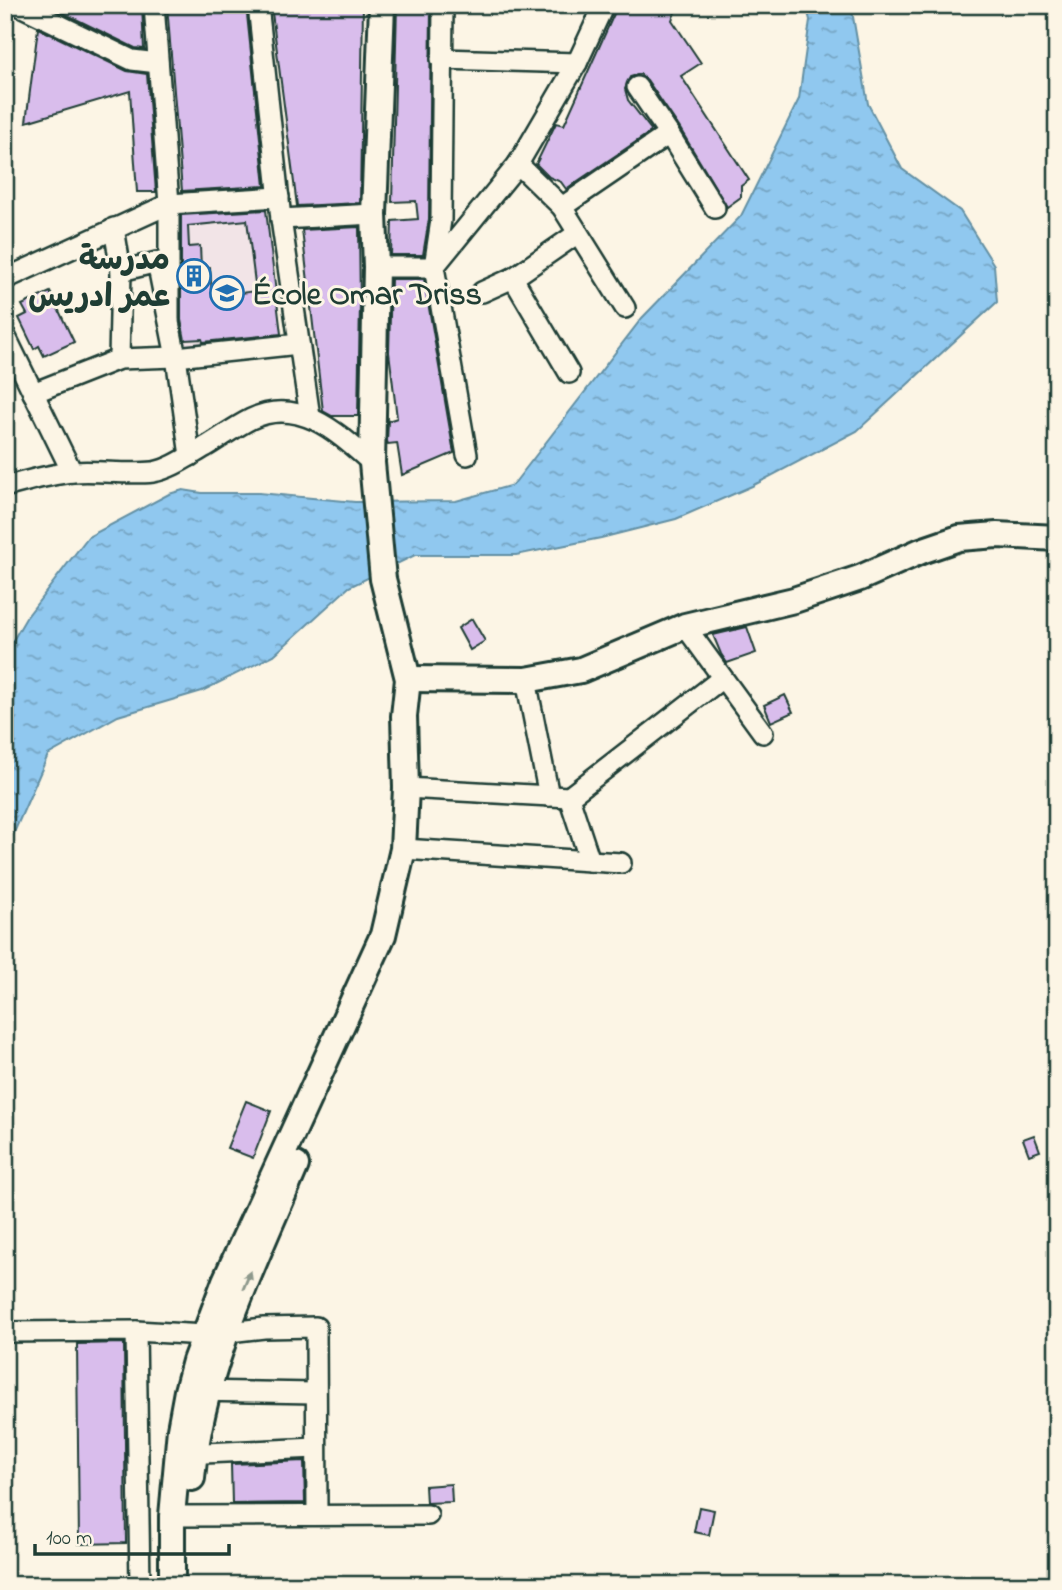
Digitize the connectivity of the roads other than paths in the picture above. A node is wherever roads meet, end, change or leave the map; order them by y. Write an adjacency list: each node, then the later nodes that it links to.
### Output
1 (18, 5): 8 (street)
2 (154, 5): 8 (street)
3 (258, 5): 13 (street)
4 (382, 5): 17 (main road)
5 (443, 5): 7 (street)
6 (604, 5): 9 (street)
7 (441, 58): 9 (street); 22 (street)
8 (158, 63): 14 (street)
9 (577, 63): 12 (street)
10 (637, 86): 11 (street)
11 (670, 135): 15 (street); 16 (street)
12 (518, 164): 15 (street); 22 (street)
13 (279, 197): 14 (street); 18 (street)
14 (169, 204): 19 (street); 28 (street)
15 (562, 207): 20 (street)
16 (715, 208)
17 (374, 214): 18 (street); 21 (main road)
18 (281, 219): 30 (street)
19 (114, 228): 23 (street); 25 (street)
20 (578, 233): 24 (street); 27 (street)
21 (376, 267): 22 (street); 40 (main road)
22 (434, 267): 38 (street)
23 (121, 271): 28 (street); 32 (street)
24 (513, 278): 26 (street); 34 (street)
25 (5, 279)
26 (482, 292)
27 (625, 308)
28 (169, 320): 31 (street)
29 (5, 335): 33 (street)
30 (299, 344): 31 (street); 37 (street)
31 (176, 357): 32 (street); 39 (street)
32 (119, 359): 36 (street)
33 (23, 371): 35 (street); 36 (street)
34 (569, 373)
35 (5, 382)
36 (33, 393): 41 (street)
37 (310, 417): 39 (street); 40 (street)
38 (467, 455)
39 (190, 456): 41 (street)
40 (372, 468): 47 (main road)
41 (72, 472): 42 (street)
42 (5, 487)
43 (1057, 538): 44 (main road)
44 (685, 626): 45 (street); 46 (main road)
45 (721, 679): 48 (street); 50 (street)
46 (526, 680): 47 (main road); 50 (street)
47 (407, 686): 49 (main road)
48 (763, 733)
49 (413, 788): 50 (street); 51 (main road)
50 (559, 796): 52 (street)
51 (410, 850): 52 (street); 56 (main road)
52 (590, 861): 53 (street)
53 (621, 863)
54 (136, 1331): 55 (street); 56 (street); 64 (street)
55 (5, 1332)
56 (216, 1334): 57 (main road); 58 (street)
57 (197, 1391): 58 (street); 60 (main road)
58 (315, 1393): 59 (street)
59 (316, 1448): 60 (street); 61 (street)
60 (186, 1454): 63 (main road)
61 (317, 1515): 62 (street); 63 (street)
62 (428, 1515)
63 (181, 1516): 65 (main road); 66 (main road)
64 (139, 1585)
65 (172, 1585)
66 (188, 1585)

